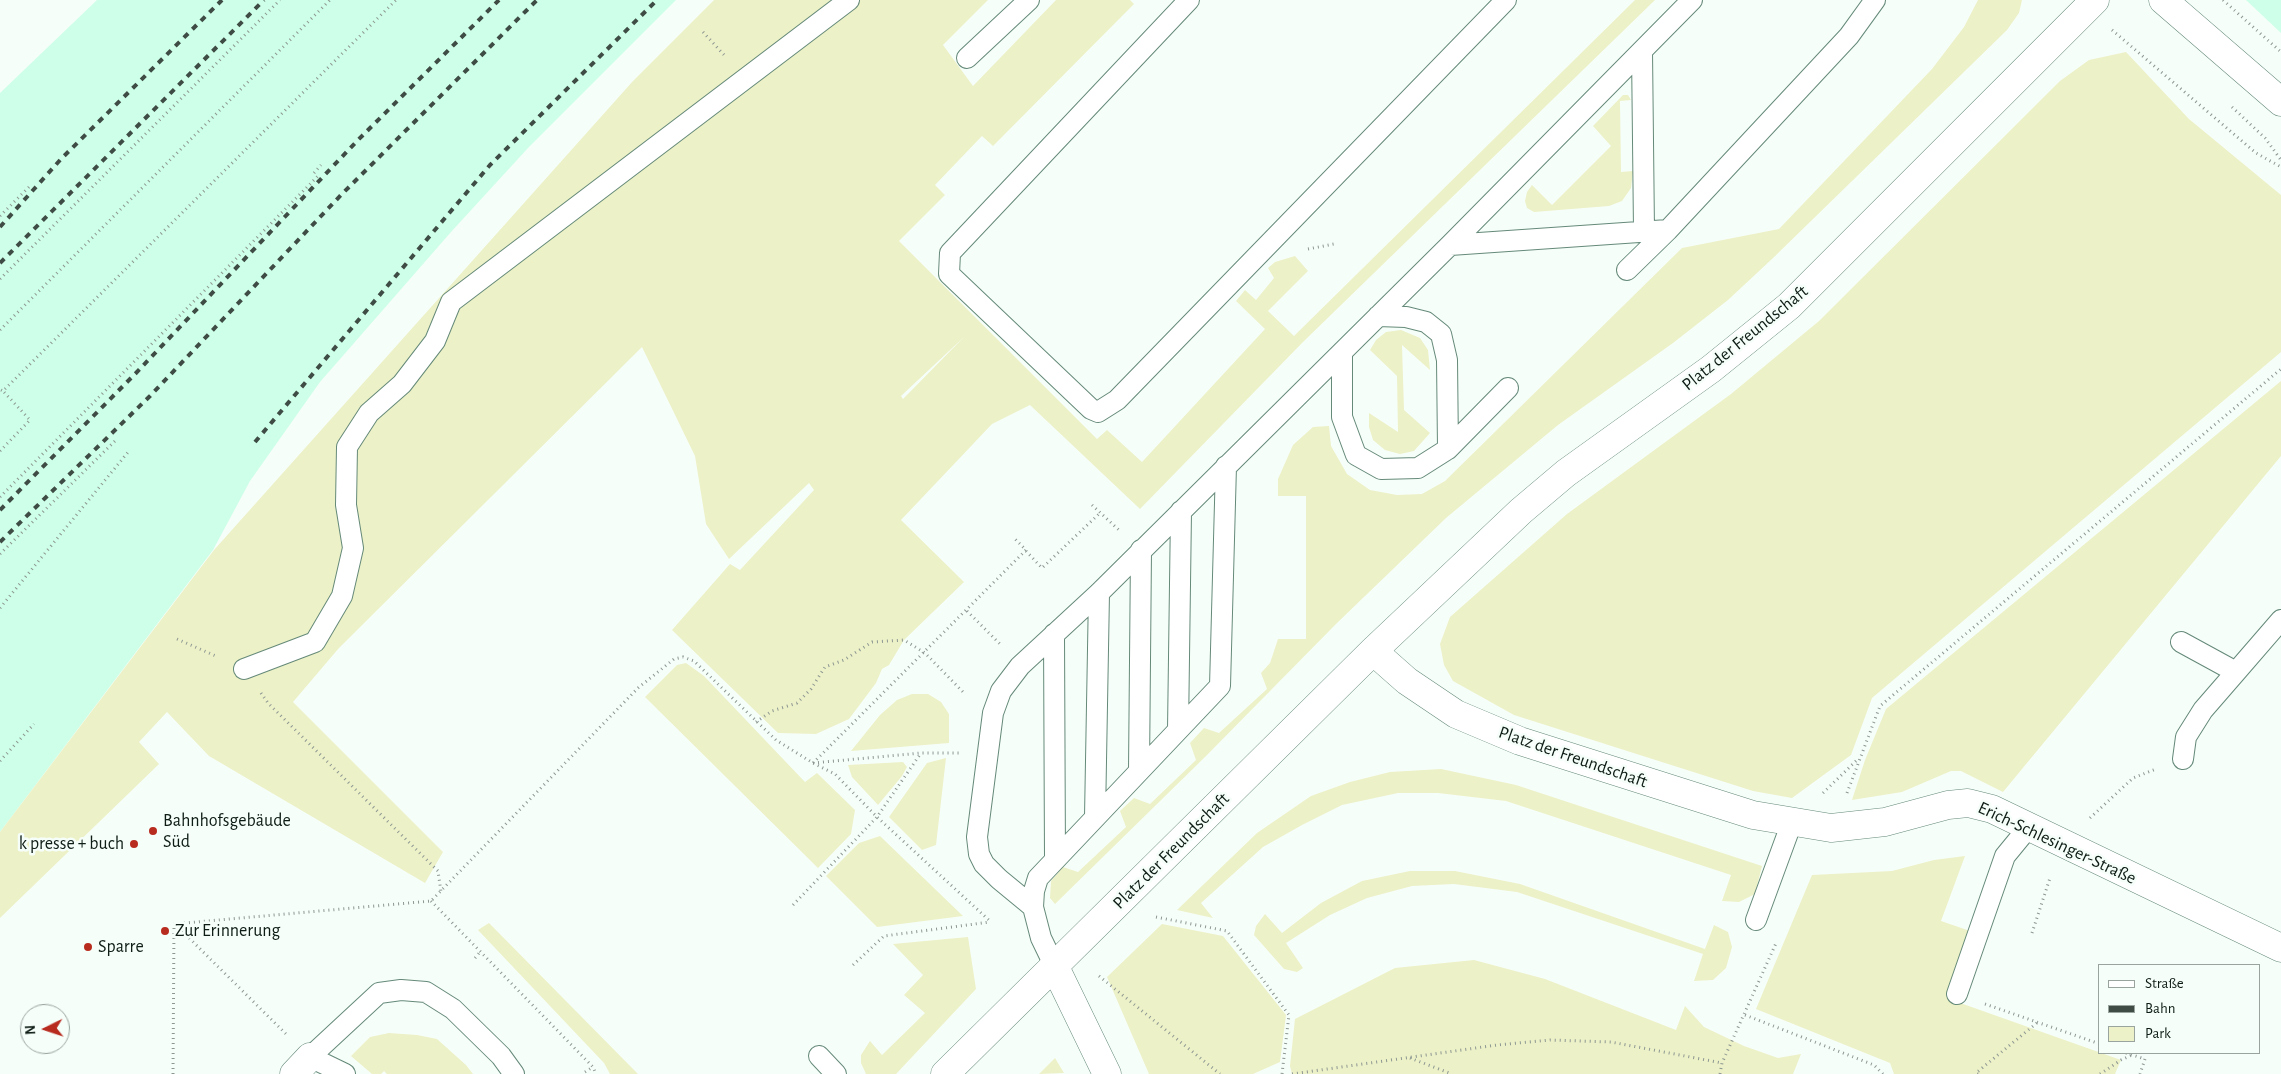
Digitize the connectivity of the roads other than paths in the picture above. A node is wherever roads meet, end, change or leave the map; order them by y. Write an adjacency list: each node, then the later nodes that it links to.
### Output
1 (849, 0): 28 (lane)
2 (1029, 0): 10 (lane)
3 (1190, 0): 4 (lane)
4 (1506, 0)
5 (1692, 0): 9 (lane)
6 (1875, 0): 12 (lane)
7 (2164, 0): 11 (street)
8 (2091, 4): 27 (street, Platz der Freundschaft)
9 (1642, 51): 13 (lane); 14 (lane)
10 (967, 58)
11 (2281, 102)
12 (1668, 230): 13 (lane); 15 (lane)
13 (1644, 232): 14 (lane)
14 (1450, 245): 16 (lane)
15 (1627, 270)
16 (1378, 316): 17 (lane); 19 (lane)
17 (1342, 353): 19 (lane); 20 (lane)
18 (1508, 388): 19 (lane)
19 (1448, 450)
20 (1226, 466): 21 (lane); 30 (lane)
21 (1181, 511): 22 (lane); 30 (lane)
22 (1141, 550): 23 (lane); 32 (lane)
23 (1099, 593): 25 (lane); 33 (lane)
24 (2281, 620): 29 (lane)
25 (1054, 634): 36 (lane); 37 (lane)
26 (2181, 642): 29 (lane)
27 (1373, 651): 34 (street, Platz der Freundschaft); 40 (street, Platz der Freundschaft)
28 (244, 669)
29 (2236, 672): 31 (lane)
30 (1178, 730): 32 (lane)
31 (2182, 759)
32 (1139, 771): 33 (lane)
33 (1095, 817): 36 (lane)
34 (1792, 822): 35 (street, Erich-Schlesinger-Straße); 38 (lane)
35 (2028, 828): 39 (street, Erich-Schlesinger-Straße); 41 (lane)
36 (1054, 859): 37 (lane)
37 (1033, 907): 40 (lane)
38 (1756, 920)
39 (2281, 948)
40 (1055, 967): 47 (street, Platz der Freundschaft); 48 (street)
41 (1957, 994)
42 (819, 1056): 46 (lane)
43 (311, 1070): 44 (lane); 45 (lane)
44 (345, 1074)
45 (514, 1074)
46 (836, 1074)
47 (945, 1074)
48 (1107, 1074)

